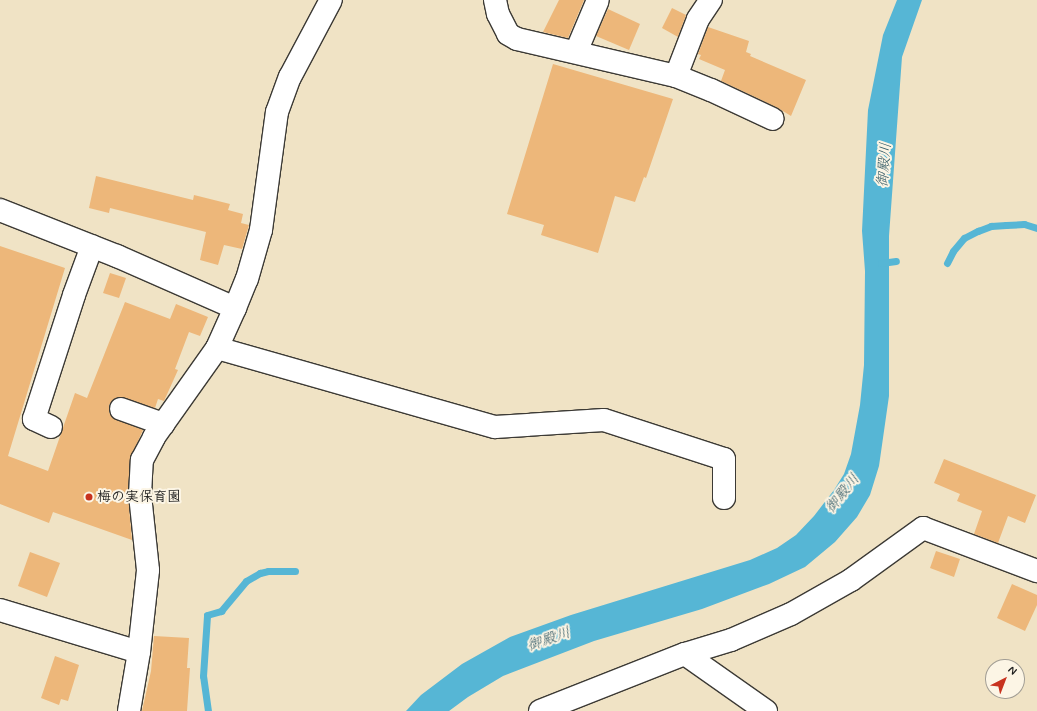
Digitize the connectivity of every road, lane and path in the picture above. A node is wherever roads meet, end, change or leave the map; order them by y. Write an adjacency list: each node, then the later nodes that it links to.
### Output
1 (331, 0): 10 (street)
2 (495, 0): 5 (street)
3 (598, 0): 5 (street)
4 (712, 0): 6 (street)
5 (576, 52): 6 (street)
6 (676, 76): 7 (street)
7 (773, 119)
8 (0, 210): 9 (street)
9 (92, 246): 10 (street); 14 (street)
10 (235, 308): 11 (street)
11 (218, 348): 13 (street); 15 (street)
12 (121, 409): 13 (street)
13 (163, 424): 18 (street)
14 (51, 427)
15 (724, 498)
16 (1037, 571): 19 (street)
17 (0, 610): 18 (street)
18 (139, 652): 20 (street)
19 (685, 654): 21 (street); 22 (street)
20 (129, 711)
21 (540, 711)
22 (766, 711)

